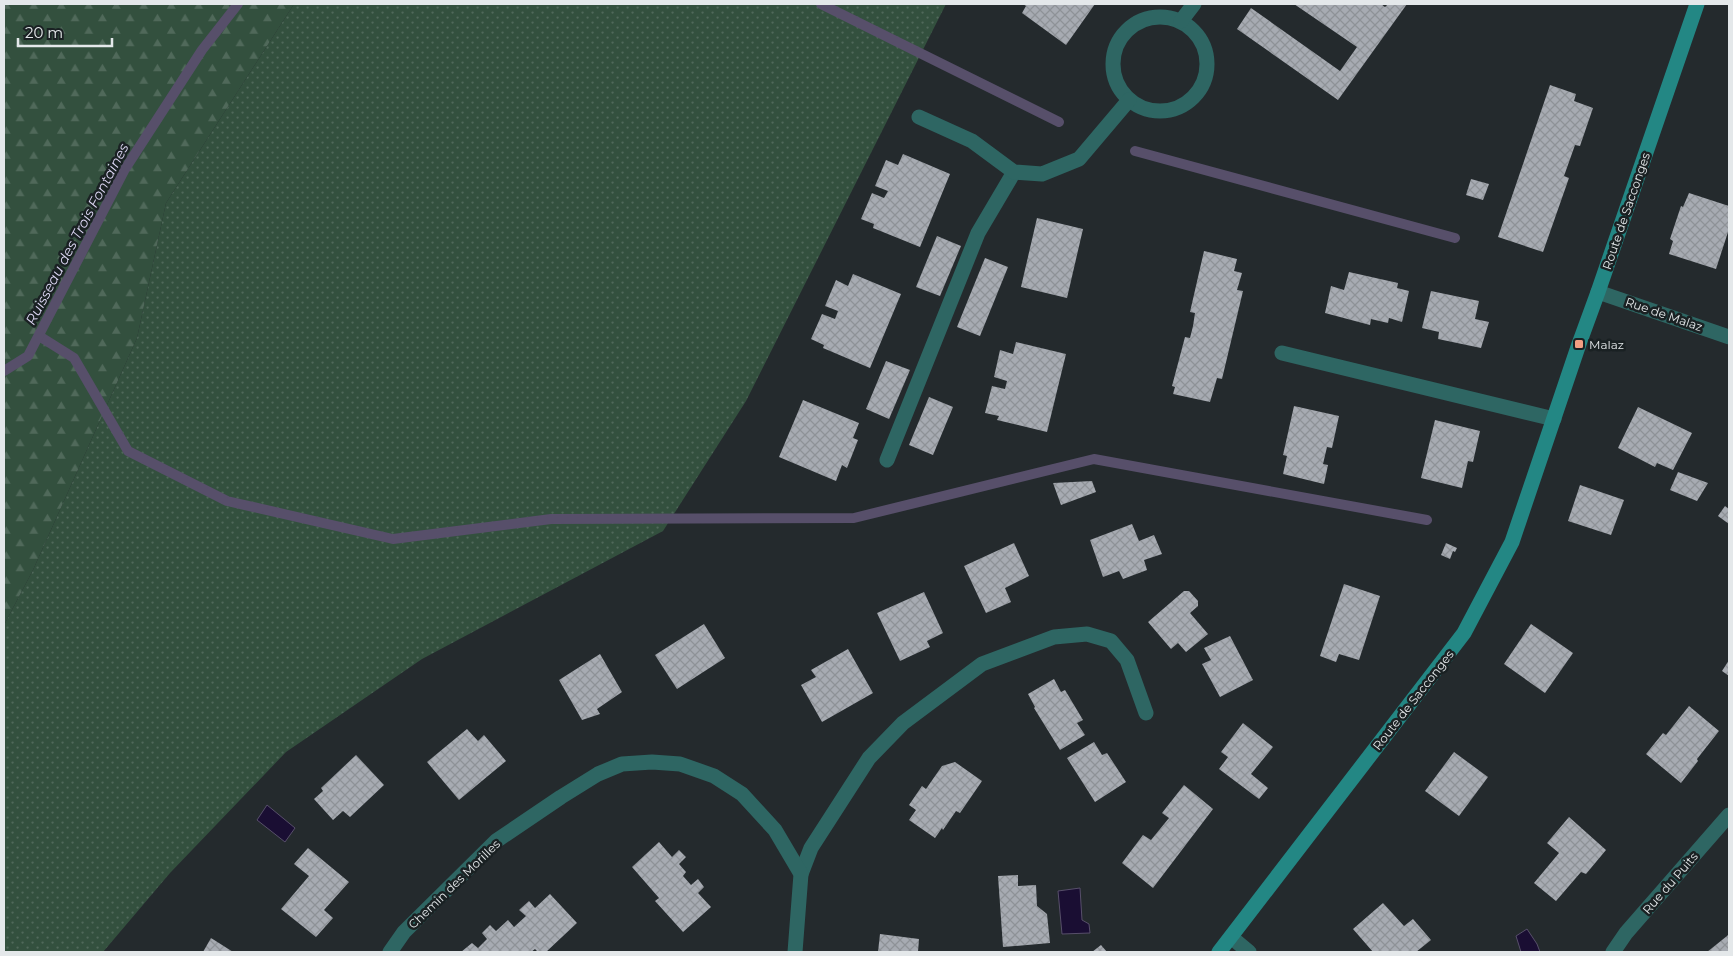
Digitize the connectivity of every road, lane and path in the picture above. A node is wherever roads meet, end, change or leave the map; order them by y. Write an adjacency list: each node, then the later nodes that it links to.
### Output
1 (1194, 4): 3 (street)
2 (1697, 4): 7 (street, Route de Sacconges)
3 (1181, 22): 4 (street); 4 (street)
4 (1129, 100): 6 (street)
5 (919, 117): 6 (street)
6 (1014, 172): 11 (street)
7 (1598, 292): 8 (street, Rue de Malaz); 10 (street, Route de Sacconges)
8 (1729, 337)
9 (1282, 353): 10 (street)
10 (1554, 419): 15 (street, Route de Sacconges)
11 (887, 460)
12 (1146, 713): 14 (street)
13 (1729, 815): 20 (street, Rue du Puits)
14 (802, 874): 16 (street, Chemin des Morilles); 17 (street)
15 (1231, 937): 18 (street, Route de Sacconges); 19 (street)
16 (390, 952)
17 (795, 952)
18 (1219, 952)
19 (1249, 952)
20 (1613, 952)

